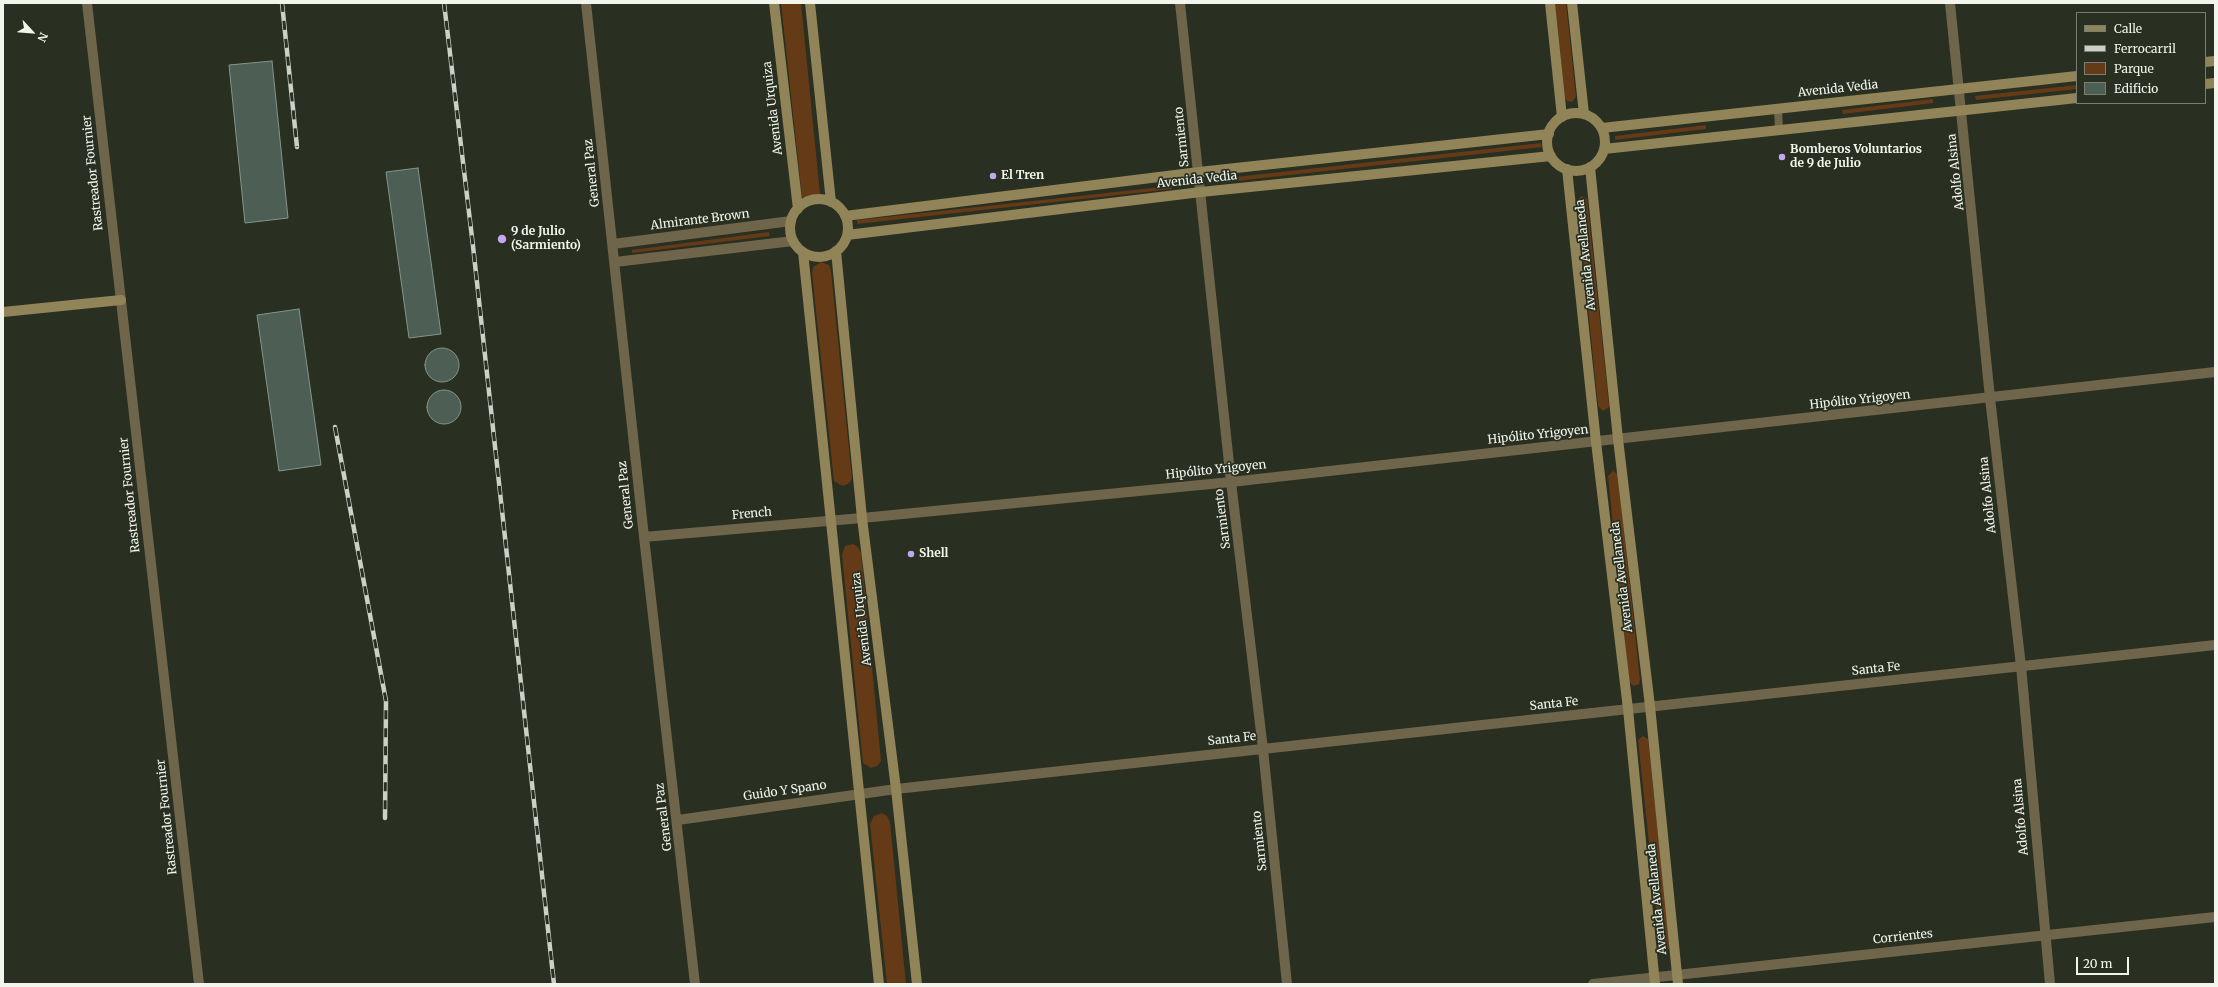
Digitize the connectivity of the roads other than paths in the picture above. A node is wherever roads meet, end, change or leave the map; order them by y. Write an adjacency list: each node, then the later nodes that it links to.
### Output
1 (87, 3): 35 (street, Rastreador Fournier)
2 (586, 3): 31 (street, General Paz)
3 (774, 3): 26 (main road, Avenida Urquiza)
4 (810, 3): 25 (main road)
5 (1180, 3): 23 (street, Sarmiento)
6 (1550, 3): 15 (main road)
7 (1572, 3): 14 (main road)
8 (1950, 3): 10 (street, Adolfo Alsina)
9 (2076, 76): 10 (main road, Avenida Vedia)
10 (1960, 89): 12 (main road, Avenida Vedia); 13 (street, Adolfo Alsina)
11 (2076, 98): 13 (main road)
12 (1778, 109): 16 (main road, Avenida Vedia); 17 (lane)
13 (1963, 110): 17 (main road); 38 (street, Adolfo Alsina)
14 (1584, 114): 15 (main road); 16 (main road)
15 (1562, 117): 18 (main road)
16 (1602, 128): 19 (main road)
17 (1779, 130): 19 (main road)
18 (1549, 134): 20 (main road); 23 (main road, Avenida Vedia)
19 (1604, 149): 21 (main road)
20 (1551, 156): 22 (main road); 24 (main road, Avenida Vedia)
21 (1590, 168): 22 (main road); 39 (main road, Avenida Avellaneda)
22 (1567, 169): 40 (main road, Avenida Avellaneda)
23 (1199, 172): 24 (street, Sarmiento); 27 (main road, Avenida Vedia)
24 (1201, 192): 29 (main road, Avenida Vedia); 41 (street, Sarmiento)
25 (831, 202): 26 (main road); 27 (main road)
26 (798, 209): 28 (main road)
27 (845, 216): 29 (main road)
28 (791, 221): 30 (main road); 31 (street, Almirante Brown)
29 (847, 235): 32 (main road)
30 (793, 241): 33 (main road); 34 (street)
31 (613, 244): 34 (street, General Paz)
32 (836, 251): 33 (main road); 42 (main road, Avenida Urquiza)
33 (803, 252): 43 (main road, Avenida Urquiza)
34 (615, 262): 44 (street, General Paz)
35 (121, 300): 36 (main road); 57 (street, Rastreador Fournier)
36 (3, 312)
37 (2215, 372): 38 (street, Hipólito Yrigoyen)
38 (1990, 398): 39 (street, Hipólito Yrigoyen); 46 (street, Adolfo Alsina)
39 (1618, 439): 40 (street, Hipólito Yrigoyen); 47 (main road, Avenida Avellaneda)
40 (1596, 442): 41 (street, Hipólito Yrigoyen); 48 (main road, Avenida Avellaneda)
41 (1231, 482): 42 (street, Hipólito Yrigoyen); 49 (street, Sarmiento)
42 (862, 518): 43 (street, French); 50 (main road, Avenida Urquiza)
43 (831, 520): 44 (street, French); 51 (main road, Avenida Urquiza)
44 (644, 537): 52 (street, General Paz)
45 (2215, 645): 46 (street, Santa Fe)
46 (2021, 666): 47 (street, Santa Fe); 54 (street, Adolfo Alsina)
47 (1650, 706): 48 (street, Santa Fe); 55 (main road, Avenida Avellaneda)
48 (1628, 709): 49 (street, Santa Fe); 56 (main road, Avenida Avellaneda)
49 (1263, 748): 50 (street, Santa Fe); 61 (street, Sarmiento)
50 (896, 789): 51 (street, Guido Y Spano); 60 (main road, Avenida Urquiza)
51 (860, 794): 52 (street, Guido Y Spano); 59 (main road, Avenida Urquiza)
52 (678, 820): 58 (street, General Paz)
53 (2215, 916): 54 (street, Corrientes)
54 (2045, 935): 55 (street, Corrientes); 63 (street, Adolfo Alsina)
55 (1678, 979): 56 (street, Corrientes)
56 (1655, 981): 62 (street, Corrientes)
57 (199, 984)
58 (695, 984)
59 (879, 984)
60 (917, 984)
61 (1287, 984)
62 (1593, 984)
63 (2050, 984)

